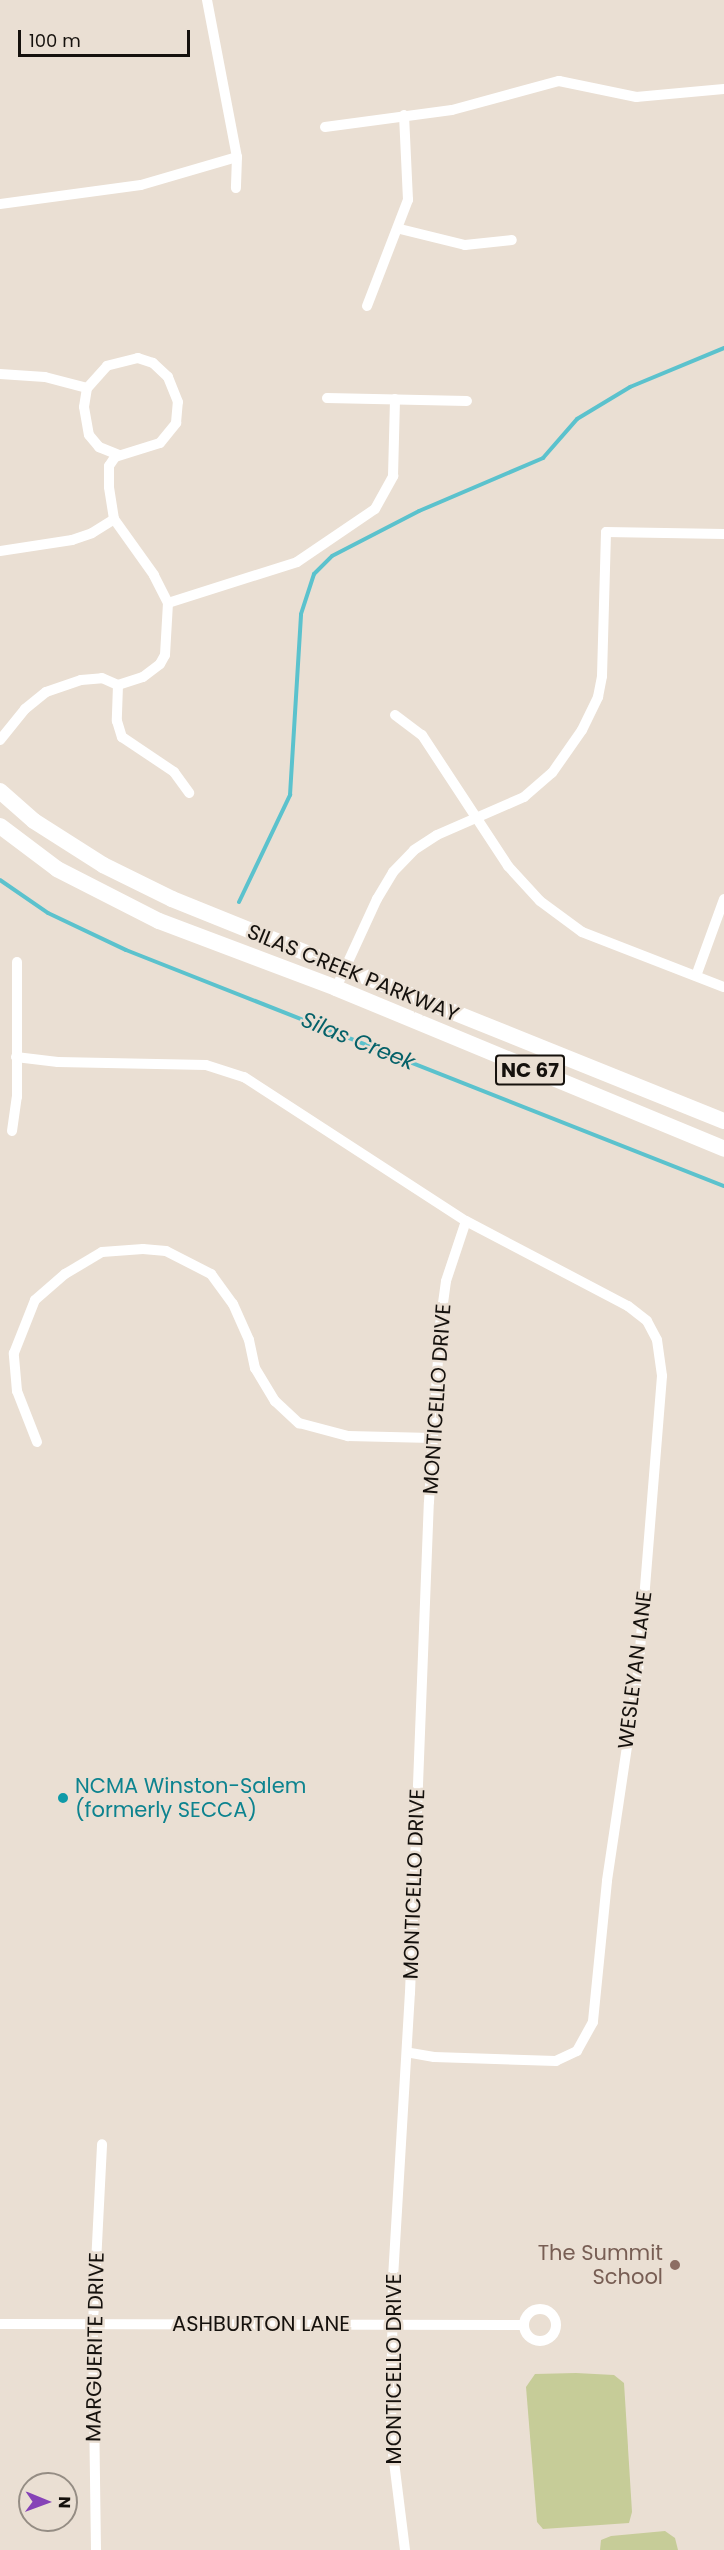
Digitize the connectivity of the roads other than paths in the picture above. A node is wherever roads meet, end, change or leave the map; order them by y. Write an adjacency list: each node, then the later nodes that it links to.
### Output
1 (207, 0): 5 (street)
2 (724, 89): 3 (street)
3 (404, 115): 4 (street); 8 (street)
4 (325, 127)
5 (237, 158): 6 (street); 7 (street)
6 (236, 188)
7 (0, 204)
8 (400, 229): 9 (street); 10 (street)
9 (512, 240)
10 (367, 306)
11 (0, 374): 12 (street)
12 (87, 388): 16 (street); 16 (street)
13 (327, 398): 14 (street)
14 (395, 399): 15 (street); 20 (street)
15 (467, 401)
16 (119, 455): 17 (street)
17 (114, 519): 19 (street); 20 (street)
18 (724, 534): 26 (street)
19 (0, 551)
20 (168, 603): 21 (street)
21 (118, 685): 23 (street); 25 (street)
22 (394, 715): 26 (street)
23 (0, 740)
24 (0, 791): 30 (main road, SILAS CREEK PARKWAY / NC 67)
25 (189, 793)
26 (476, 817): 30 (street); 31 (street)
27 (0, 826): 33 (main road, SILAS CREEK PARKWAY / NC 67)
28 (724, 899): 31 (street)
29 (17, 962): 34 (street)
30 (346, 967): 33 (street); 35 (main road, SILAS CREEK PARKWAY / NC 67)
31 (696, 976): 32 (street)
32 (724, 987)
33 (336, 988): 37 (main road, SILAS CREEK PARKWAY / NC 67)
34 (16, 1057): 36 (street); 38 (street, WESLEYAN LANE)
35 (724, 1121)
36 (12, 1131)
37 (724, 1149)
38 (466, 1221): 39 (street, MONTICELLO DRIVE); 41 (street, WESLEYAN LANE)
39 (432, 1438): 40 (street); 41 (street, MONTICELLO DRIVE)
40 (38, 1442)
41 (407, 2052): 45 (street, MONTICELLO DRIVE)
42 (102, 2144): 43 (street, MARGUERITE DRIVE)
43 (93, 2323): 44 (street, ASHBURTON LANE); 45 (street, ASHBURTON LANE); 47 (street, MARGUERITE DRIVE)
44 (0, 2324)
45 (393, 2325): 46 (street, ASHBURTON LANE); 48 (street, MONTICELLO DRIVE)
46 (522, 2325)
47 (96, 2550)
48 (405, 2550)

